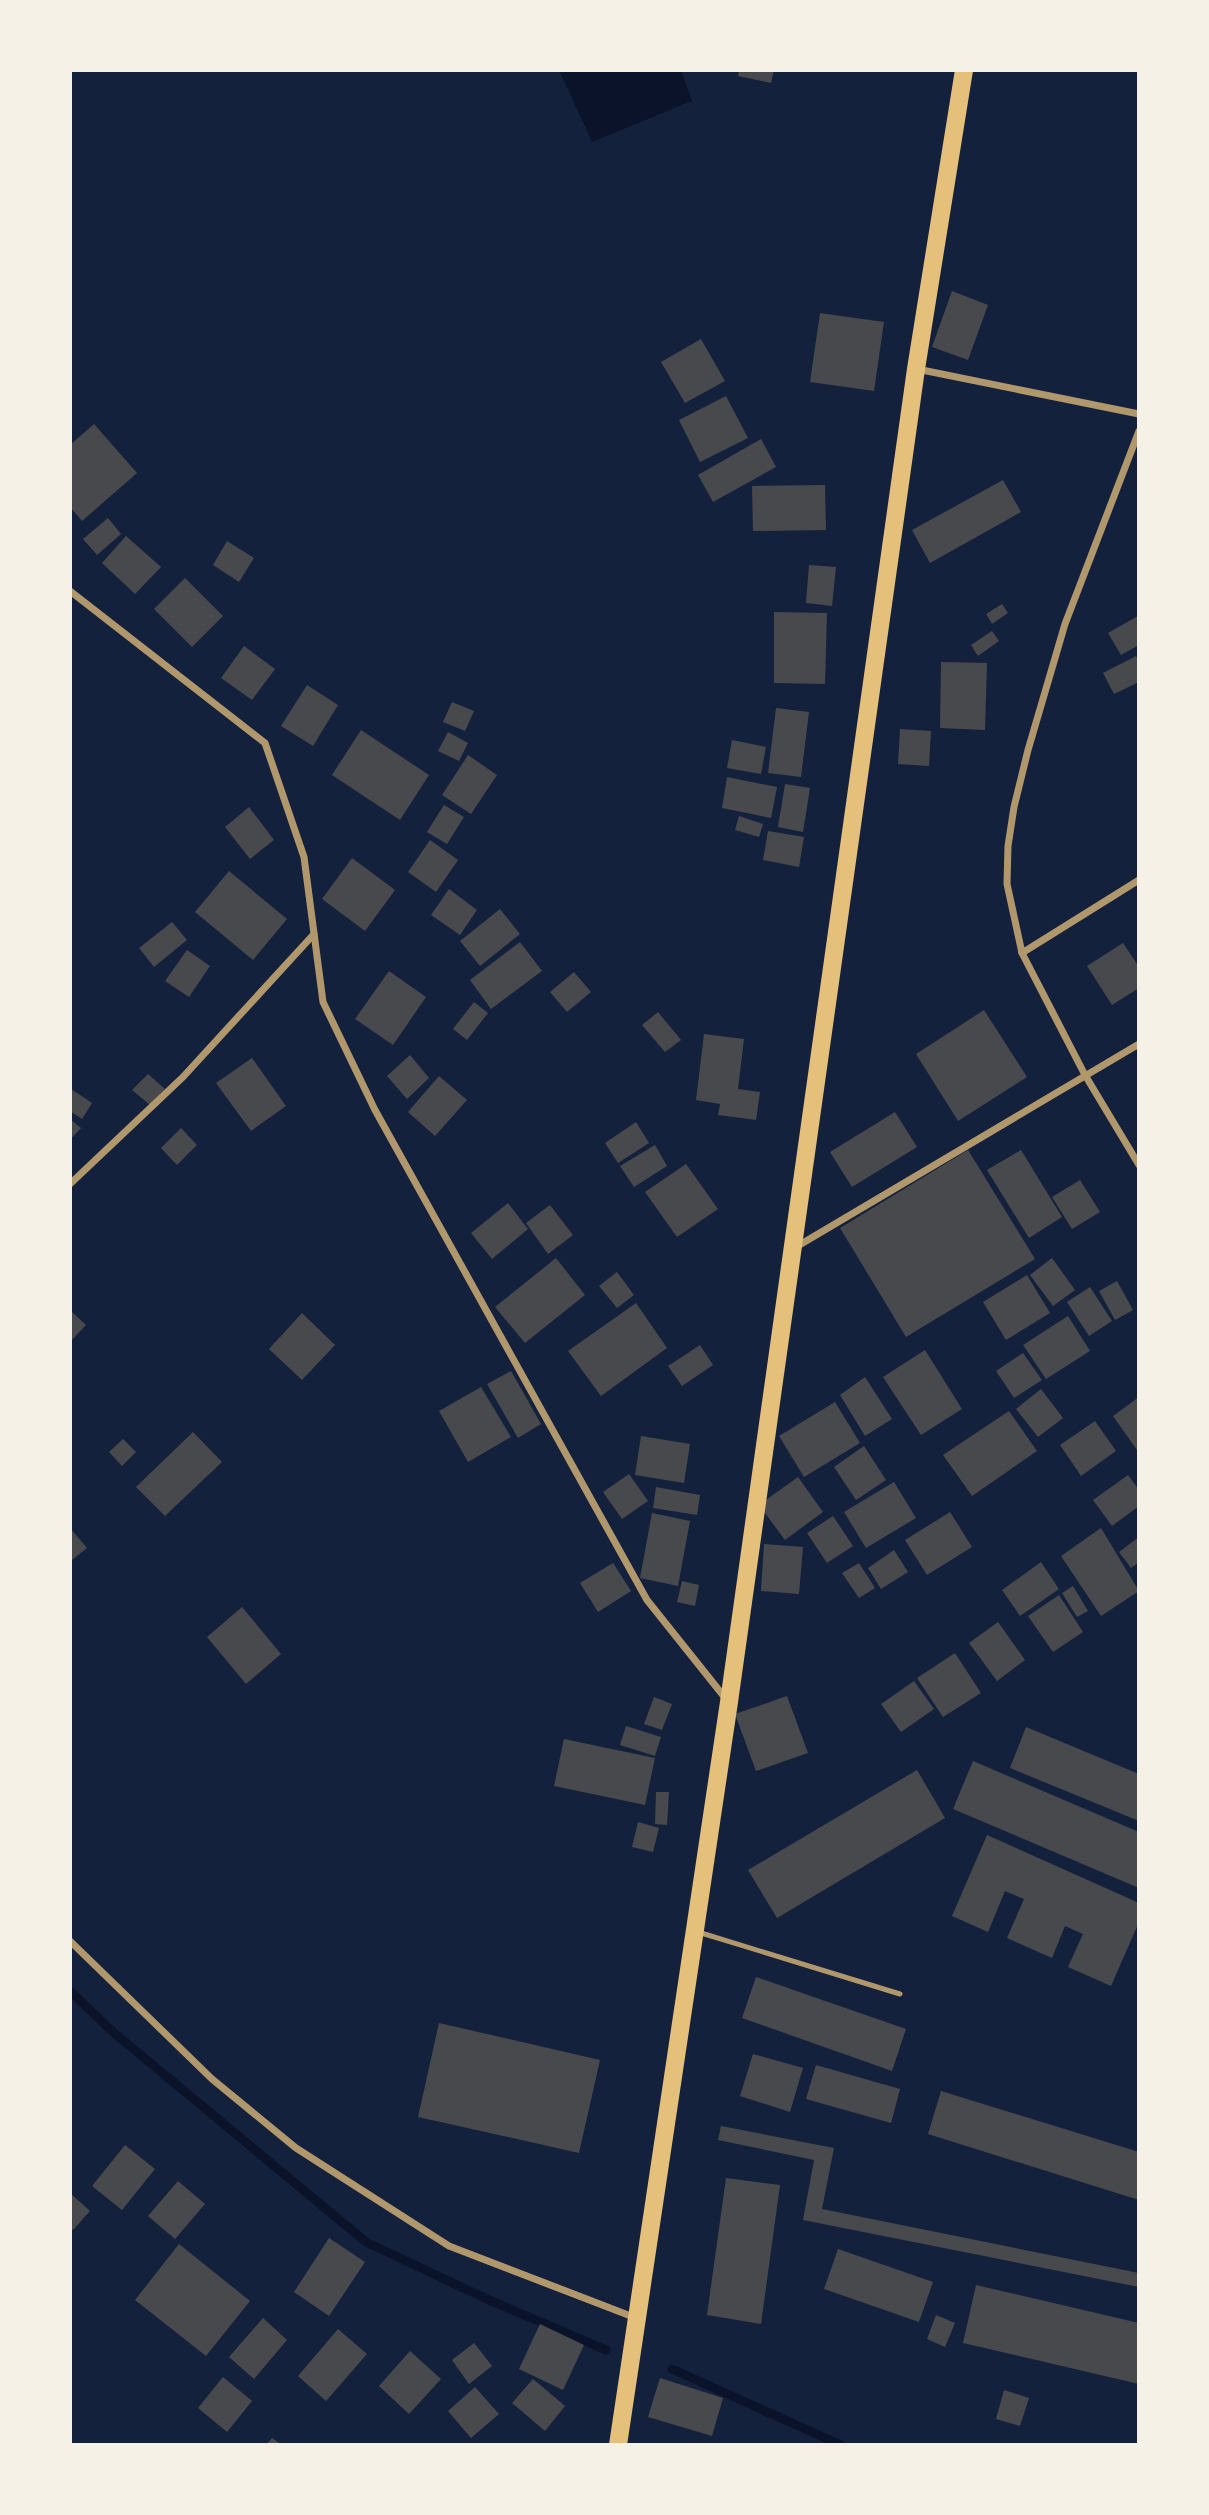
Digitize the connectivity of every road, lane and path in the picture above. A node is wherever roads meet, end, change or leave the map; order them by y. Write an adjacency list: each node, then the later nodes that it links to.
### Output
1 (964, 70): 2 (main road)
2 (916, 369): 3 (street); 13 (main road)
3 (1139, 414)
4 (1139, 431): 8 (street)
5 (70, 591): 7 (street)
6 (1139, 880): 8 (street)
7 (314, 933): 12 (street); 14 (street)
8 (1021, 953): 10 (street)
9 (1139, 1044): 10 (street)
10 (1085, 1074): 11 (street); 13 (street)
11 (1139, 1165)
12 (70, 1184)
13 (792, 1249): 14 (main road)
14 (729, 1702): 15 (main road)
15 (695, 1931): 17 (lane); 18 (main road)
16 (70, 1941): 18 (street)
17 (900, 1994)
18 (637, 2318): 19 (main road)
19 (618, 2445)

